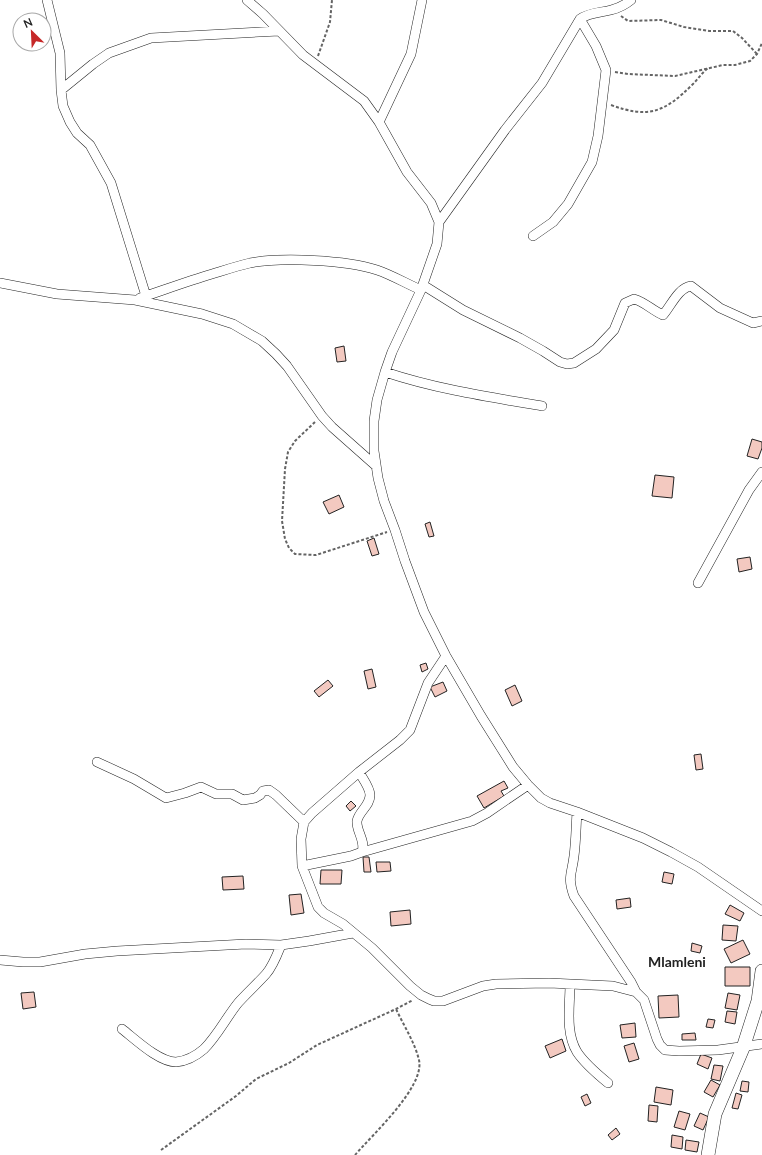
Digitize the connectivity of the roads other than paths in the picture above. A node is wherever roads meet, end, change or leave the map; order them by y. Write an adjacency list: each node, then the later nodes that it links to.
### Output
1 (46, 0): 7 (street)
2 (247, 0): 6 (street)
3 (422, 0): 8 (street)
4 (632, 0): 5 (street)
5 (580, 19): 9 (street); 10 (street)
6 (279, 31): 7 (street); 8 (street)
7 (61, 90): 13 (street)
8 (379, 122): 9 (street)
9 (439, 222): 12 (street)
10 (533, 236)
11 (0, 284): 14 (street)
12 (422, 287): 13 (street); 15 (street); 16 (street)
13 (146, 296): 14 (street)
14 (135, 300): 18 (street)
15 (762, 320)
16 (385, 372): 17 (street); 18 (street)
17 (542, 406)
18 (376, 466): 21 (street)
19 (762, 473): 20 (street)
20 (698, 583)
21 (446, 656): 23 (street); 24 (street)
22 (97, 762): 26 (street)
23 (359, 772): 26 (street); 27 (street)
24 (528, 785): 25 (street); 27 (street)
25 (577, 812): 29 (street); 35 (street)
26 (304, 822): 28 (street)
27 (362, 852): 28 (street)
28 (302, 866): 30 (street)
29 (762, 911)
30 (353, 933): 31 (street); 34 (street)
31 (281, 945): 32 (street); 36 (street)
32 (0, 960)
33 (762, 971): 38 (main road)
34 (570, 984): 35 (street); 39 (street)
35 (636, 992): 38 (street)
36 (122, 1030)
37 (762, 1044): 38 (street)
38 (743, 1048): 40 (main road)
39 (608, 1083)
40 (708, 1155)

